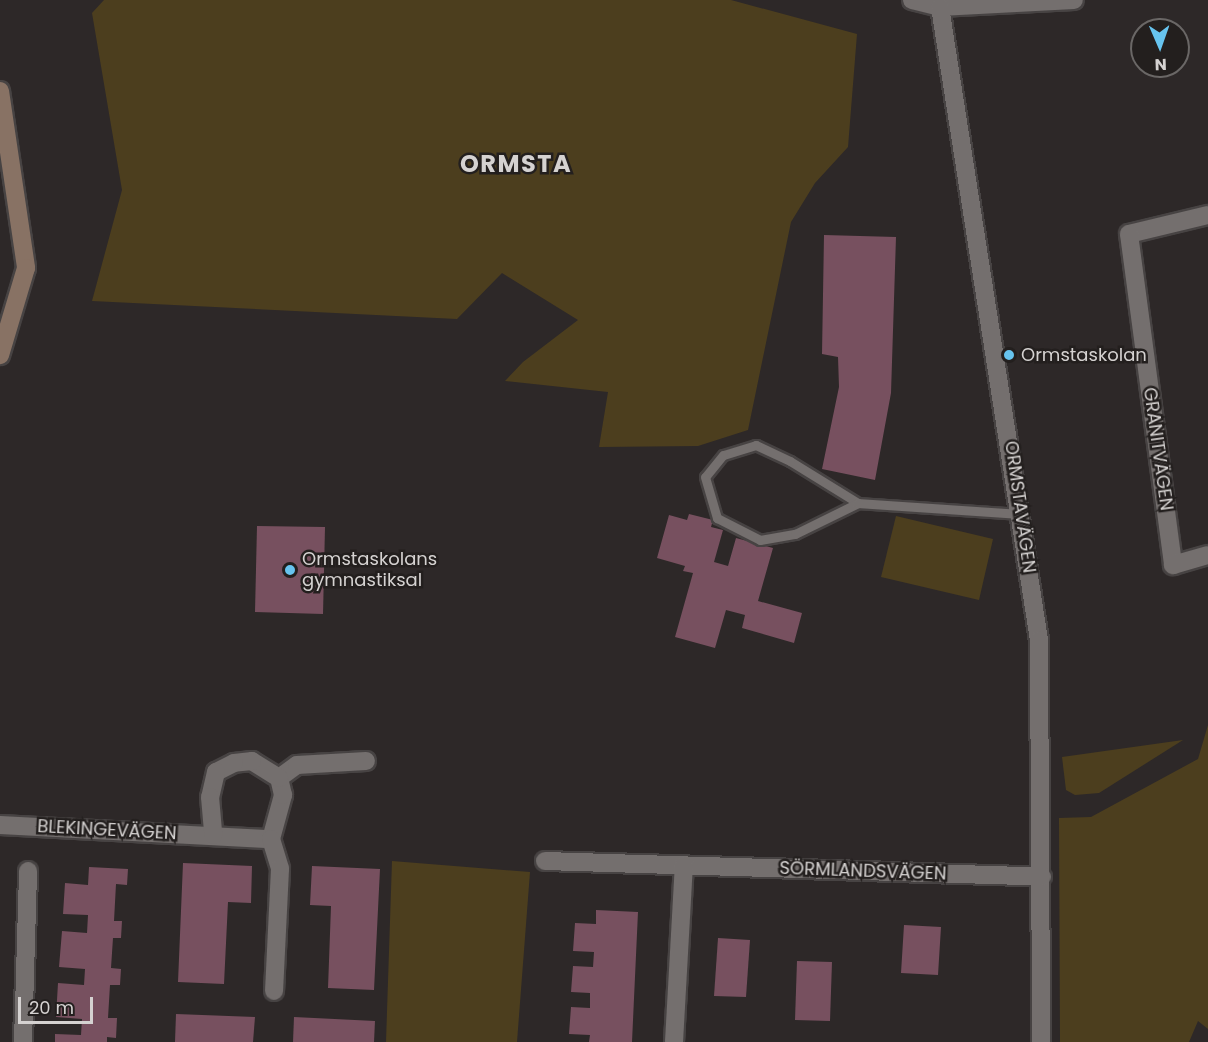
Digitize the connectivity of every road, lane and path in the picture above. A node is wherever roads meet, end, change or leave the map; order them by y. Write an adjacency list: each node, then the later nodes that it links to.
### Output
1 (912, 0): 3 (street)
2 (1074, 0): 3 (street)
3 (940, 7): 8 (street, ORMSTAVÄGEN)
4 (0, 91): 6 (main road)
5 (1208, 216): 9 (street, GRANITVÄGEN)
6 (0, 355)
7 (858, 503): 7 (lane); 8 (lane)
8 (1022, 514): 18 (street, ORMSTAVÄGEN)
9 (1208, 555)
10 (366, 760): 11 (street)
11 (279, 778): 13 (street); 14 (street)
12 (0, 825): 13 (street, BLEKINGEVÄGEN)
13 (213, 835): 14 (street, BLEKINGEVÄGEN)
14 (271, 839): 19 (street)
15 (545, 861): 16 (street, SÖRMLANDSVÄGEN)
16 (684, 865): 18 (street, SÖRMLANDSVÄGEN); 21 (street)
17 (28, 871): 20 (street)
18 (1042, 876): 22 (street, ORMSTAVÄGEN)
19 (274, 991)
20 (23, 1042)
21 (674, 1042)
22 (1041, 1042)

